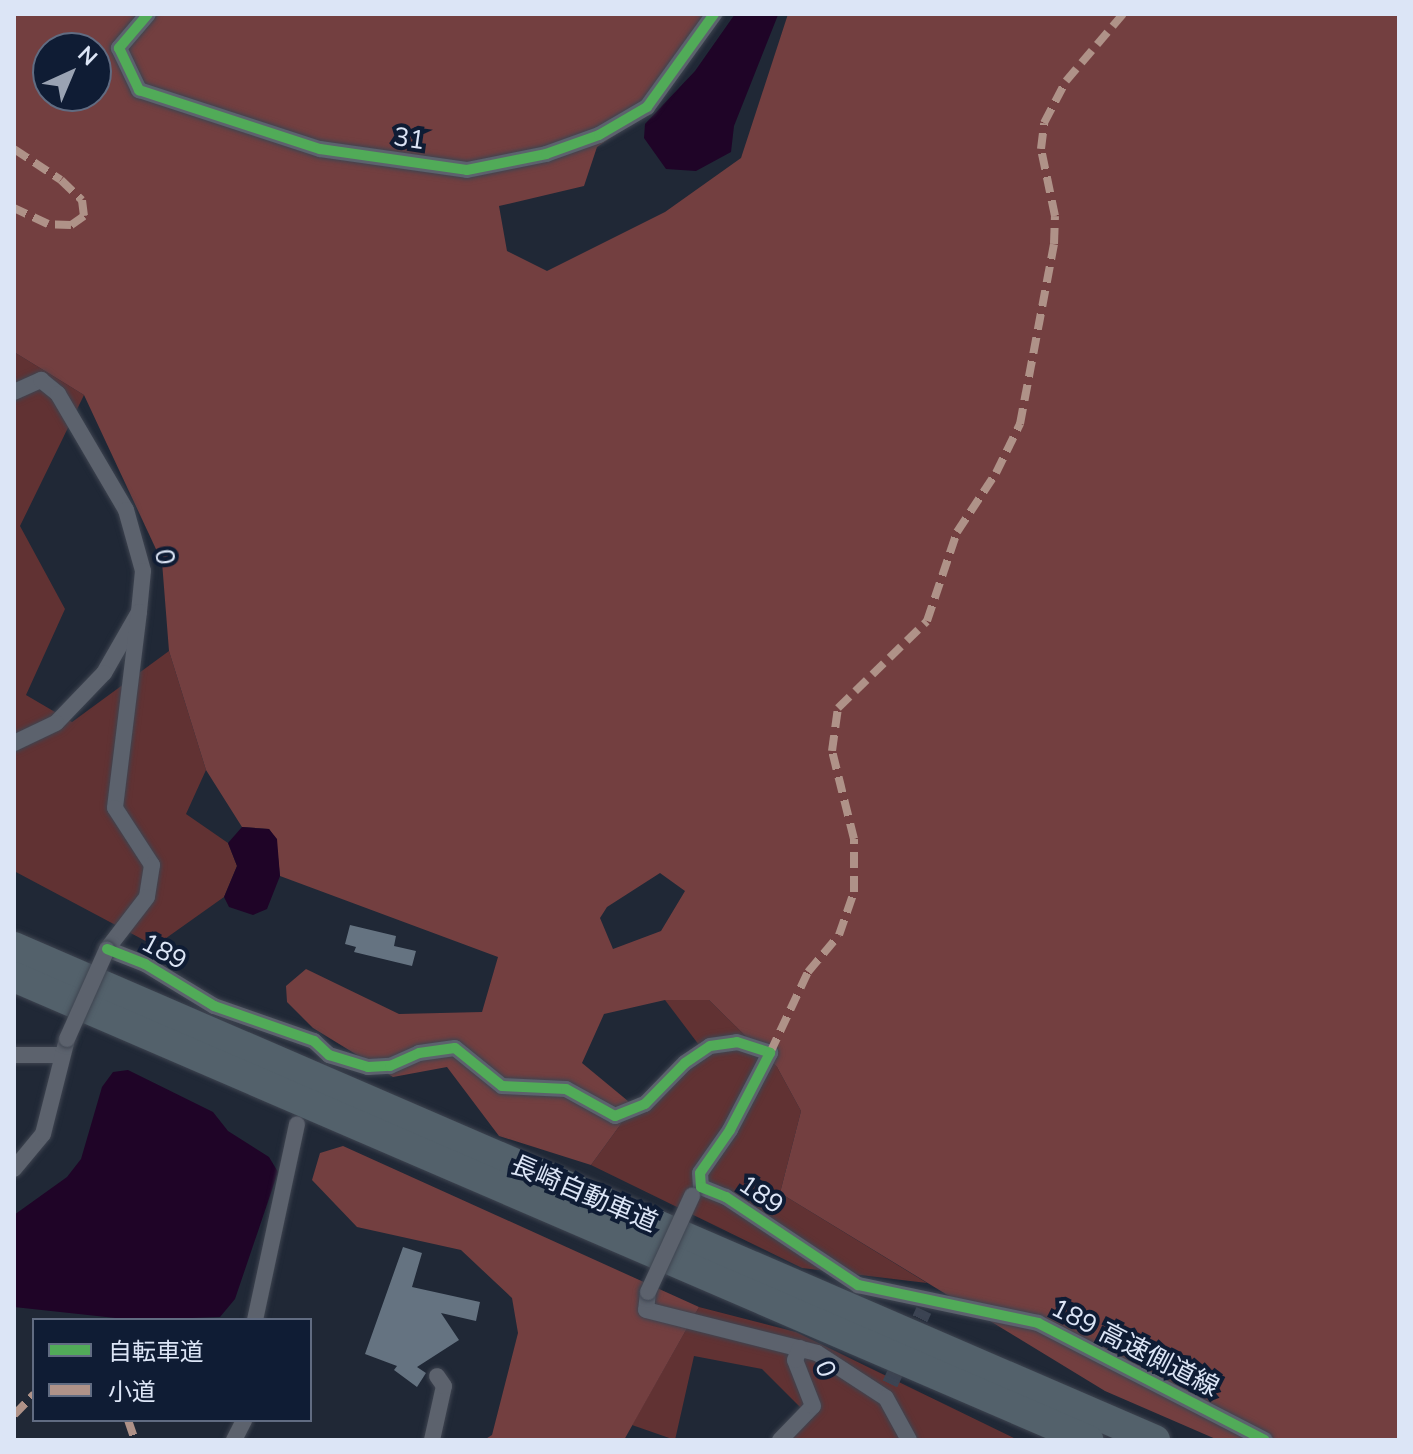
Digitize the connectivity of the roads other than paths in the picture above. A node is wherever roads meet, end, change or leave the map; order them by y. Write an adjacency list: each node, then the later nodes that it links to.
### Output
1 (148, 14): 2 (street, 31)
2 (714, 14)
3 (14, 392): 4 (street, 0)
4 (139, 612): 5 (street, 0); 7 (street, 189)
5 (14, 743)
6 (14, 947): 24 (highway, 長崎自動車道)
7 (107, 949): 9 (street, 189, bridge); 13 (street, 189)
8 (14, 977): 23 (highway, 長崎自動車道)
9 (64, 1047): 10 (street); 12 (street, 189)
10 (14, 1055)
11 (297, 1124): 15 (street)
12 (14, 1169)
13 (696, 1191): 14 (street, 189); 16 (street, 189, bridge)
14 (929, 1305): 25 (street, 189 高速側道線)
15 (255, 1318)
16 (800, 1348): 21 (street, 0); 22 (street, 189)
17 (437, 1376): 20 (street)
18 (243, 1422): 19 (street)
19 (234, 1440)
20 (432, 1440)
21 (780, 1440)
22 (909, 1440)
23 (1088, 1440)
24 (1155, 1440)
25 (1265, 1440)

